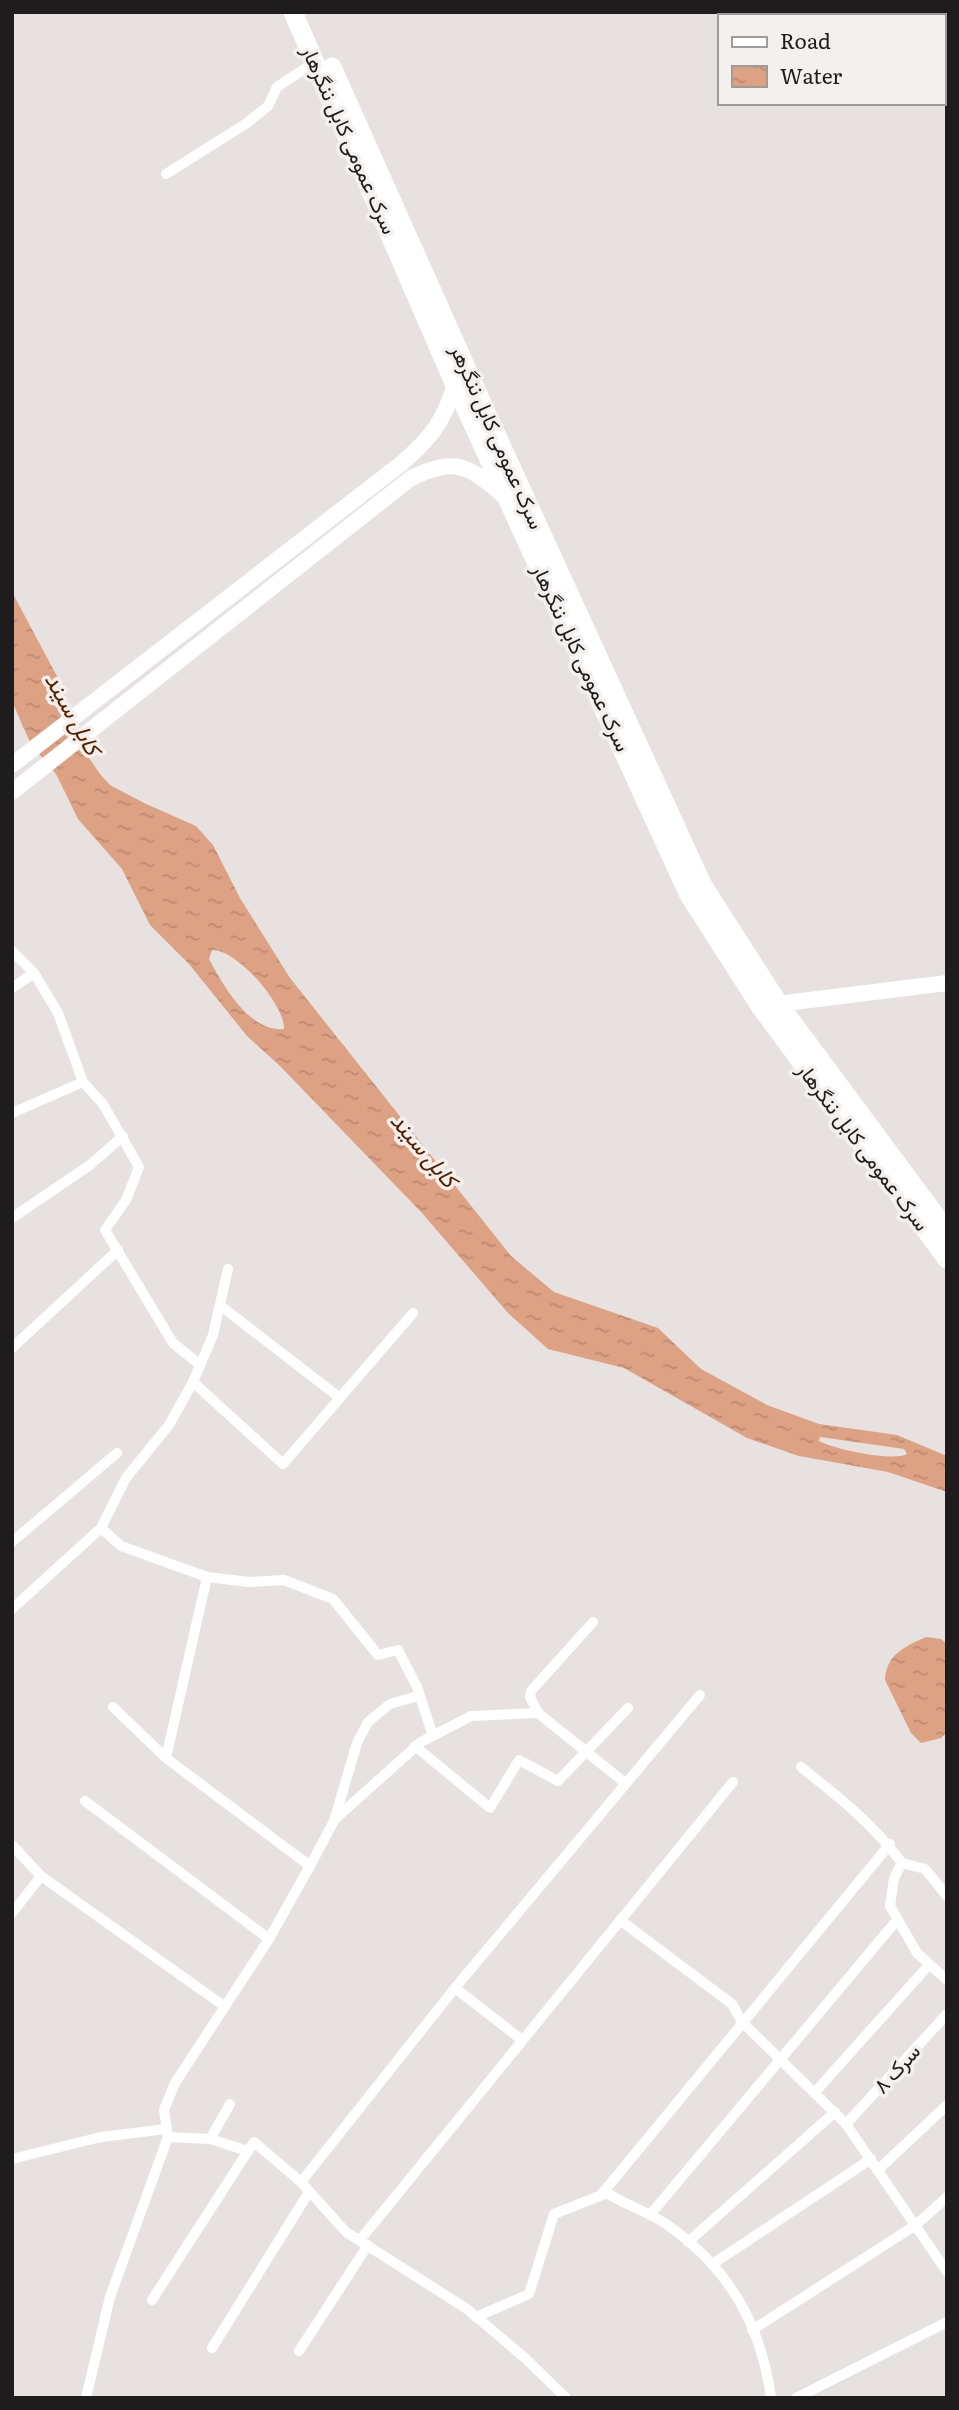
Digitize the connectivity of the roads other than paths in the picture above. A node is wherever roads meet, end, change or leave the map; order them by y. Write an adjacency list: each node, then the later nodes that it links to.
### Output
1 (293, 12): 3 (highway, سرک عمومی کابل ننگرهار)
2 (307, 12): 13 (highway, سرک عمومی کابل ننگرهر)
3 (315, 62): 4 (street); 5 (highway, سرک عمومی کابل ننگرهار)
4 (166, 174)
5 (455, 385): 6 (highway, سرک عمومی کابل ننگرهار); 7 (street)
6 (509, 500): 8 (street); 13 (highway, سرک عمومی کابل ننگرهار)
7 (14, 764)
8 (12, 792)
9 (12, 951): 10 (street)
10 (34, 973): 12 (street); 14 (street)
11 (947, 983): 13 (street)
12 (12, 988)
13 (769, 1005): 18 (highway, سرک عمومی کابل ننگرهار); 20 (highway, سرک عمومی کابل ننگرهار)
14 (83, 1082): 15 (street); 16 (street)
15 (12, 1113)
16 (123, 1136): 17 (street); 19 (street)
17 (12, 1218)
18 (947, 1231)
19 (118, 1250): 24 (street); 25 (street)
20 (947, 1259)
21 (228, 1269): 22 (street)
22 (221, 1306): 25 (street); 27 (street)
23 (413, 1312): 27 (street)
24 (12, 1348)
25 (200, 1365): 26 (street)
26 (193, 1382): 27 (street); 29 (street)
27 (340, 1398)
28 (117, 1453): 30 (street)
29 (101, 1528): 31 (street); 32 (street)
30 (12, 1542)
31 (207, 1577): 35 (street); 42 (street)
32 (12, 1609)
33 (593, 1622): 38 (street)
34 (700, 1695): 45 (street)
35 (418, 1696): 39 (street); 47 (street)
36 (113, 1707): 42 (street)
37 (628, 1708): 41 (street)
38 (538, 1713): 39 (street); 41 (street)
39 (433, 1736): 40 (street)
40 (415, 1746): 41 (street); 47 (street)
41 (586, 1752): 45 (street)
42 (166, 1758): 51 (street)
43 (801, 1767): 48 (street)
44 (733, 1782): 55 (street)
45 (625, 1783): 60 (street)
46 (85, 1801): 57 (street)
47 (334, 1821): 51 (street)
48 (890, 1844): 50 (street); 63 (street)
49 (12, 1845): 52 (street)
50 (901, 1863): 53 (street); 56 (street)
51 (310, 1866): 57 (street)
52 (41, 1876): 54 (street); 61 (street)
53 (947, 1896)
54 (12, 1913)
55 (620, 1920): 63 (street); 64 (street)
56 (897, 1920): 58 (street); 65 (street)
57 (269, 1939): 61 (street)
58 (928, 1966): 59 (street); 66 (street)
59 (947, 1980)
60 (455, 1988): 64 (street); 77 (street)
61 (224, 2006): 71 (street)
62 (947, 2014): 70 (street, سرک ۸)
63 (742, 2022): 65 (street); 79 (street)
64 (522, 2040): 83 (street)
65 (781, 2059): 66 (street); 81 (street)
66 (816, 2091): 69 (street)
67 (230, 2104): 72 (street)
68 (947, 2105): 76 (street)
69 (835, 2112): 70 (street); 84 (street)
70 (846, 2124): 74 (street)
71 (167, 2133): 72 (street); 75 (street); 93 (street)
72 (210, 2139): 73 (street)
73 (248, 2151): 77 (street); 87 (street)
74 (871, 2158): 76 (street); 85 (street)
75 (12, 2159)
76 (879, 2169): 82 (street)
77 (301, 2182): 78 (street)
78 (309, 2192): 83 (street); 91 (street)
79 (601, 2195): 81 (street); 88 (street)
80 (947, 2197): 82 (street)
81 (650, 2215): 84 (street)
82 (916, 2225): 86 (street); 90 (street)
83 (364, 2242): 88 (street); 92 (street)
84 (688, 2242): 85 (street)
85 (714, 2263): 90 (street)
86 (947, 2272)
87 (152, 2300)
88 (476, 2317): 94 (street)
89 (947, 2322): 96 (street)
90 (752, 2330): 95 (street)
91 (212, 2348)
92 (299, 2351)
93 (86, 2398)
94 (566, 2398)
95 (771, 2398)
96 (796, 2398)

